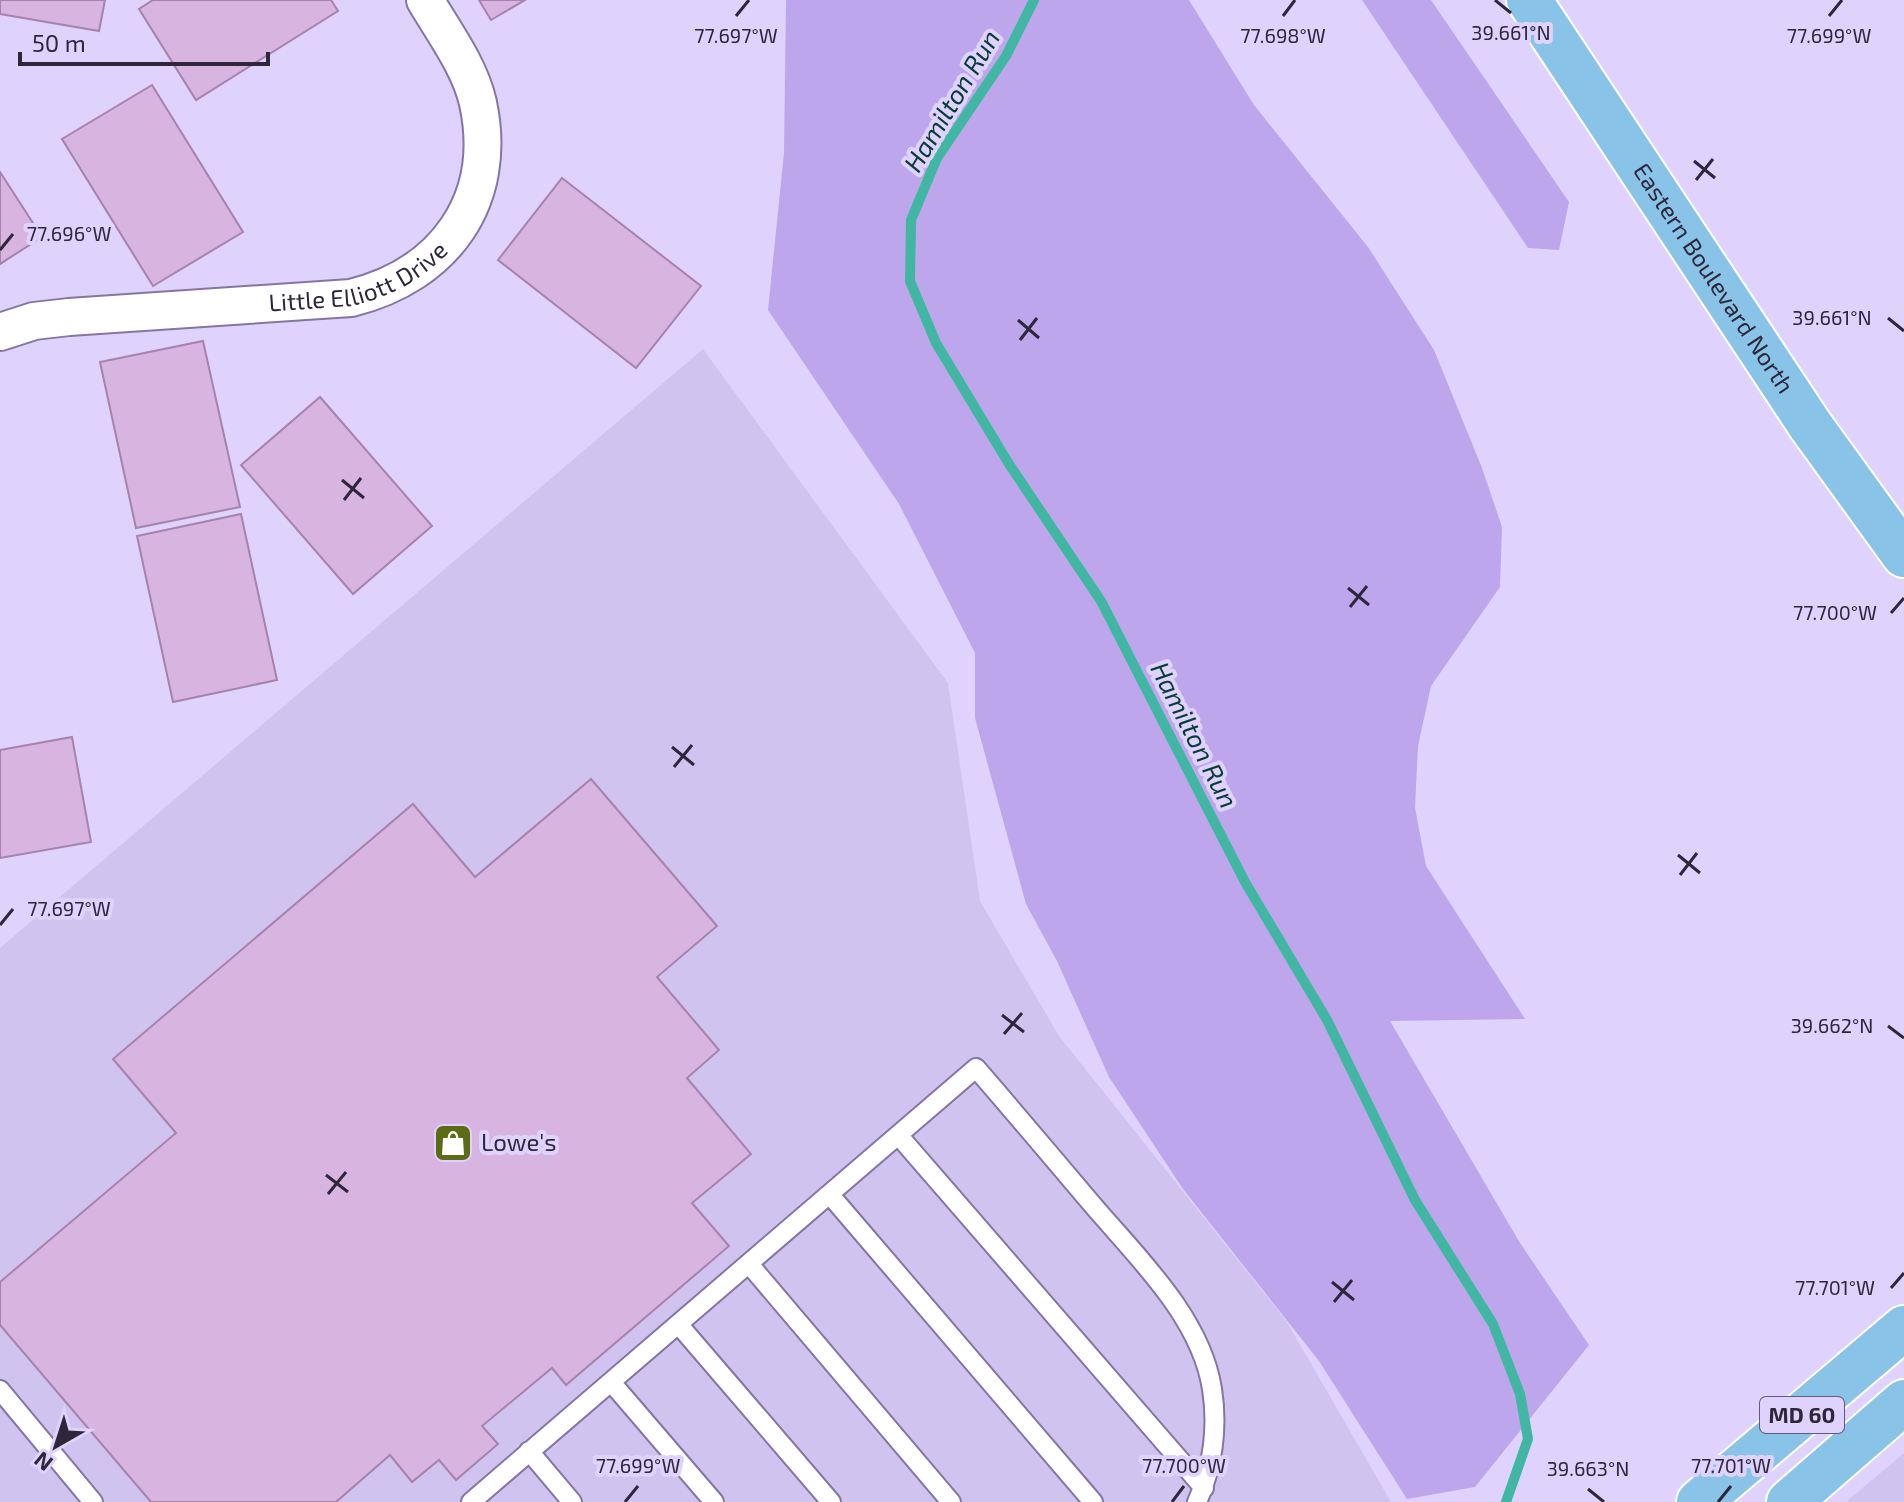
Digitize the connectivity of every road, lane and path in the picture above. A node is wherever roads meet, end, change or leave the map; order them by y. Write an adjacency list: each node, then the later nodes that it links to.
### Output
1 (425, 0): 3 (street, Little Elliott Drive)
2 (1529, 0): 4 (main road, Eastern Boulevard North)
3 (0, 332)
4 (1904, 555)
5 (899, 1136): 6 (lane); 14 (lane); 14 (lane)
6 (831, 1196): 7 (lane); 21 (lane)
7 (749, 1264): 8 (lane); 20 (lane)
8 (679, 1325): 10 (lane); 19 (lane)
9 (1904, 1328): 22 (main road, MD 60)
10 (611, 1382): 13 (lane); 18 (lane)
11 (0, 1390): 15 (lane)
12 (1904, 1402): 23 (main road, MD 60)
13 (529, 1451): 16 (lane); 17 (lane)
14 (1200, 1495)
15 (93, 1502)
16 (471, 1502)
17 (572, 1502)
18 (714, 1502)
19 (831, 1502)
20 (951, 1502)
21 (1093, 1502)
22 (1699, 1502)
23 (1789, 1502)

